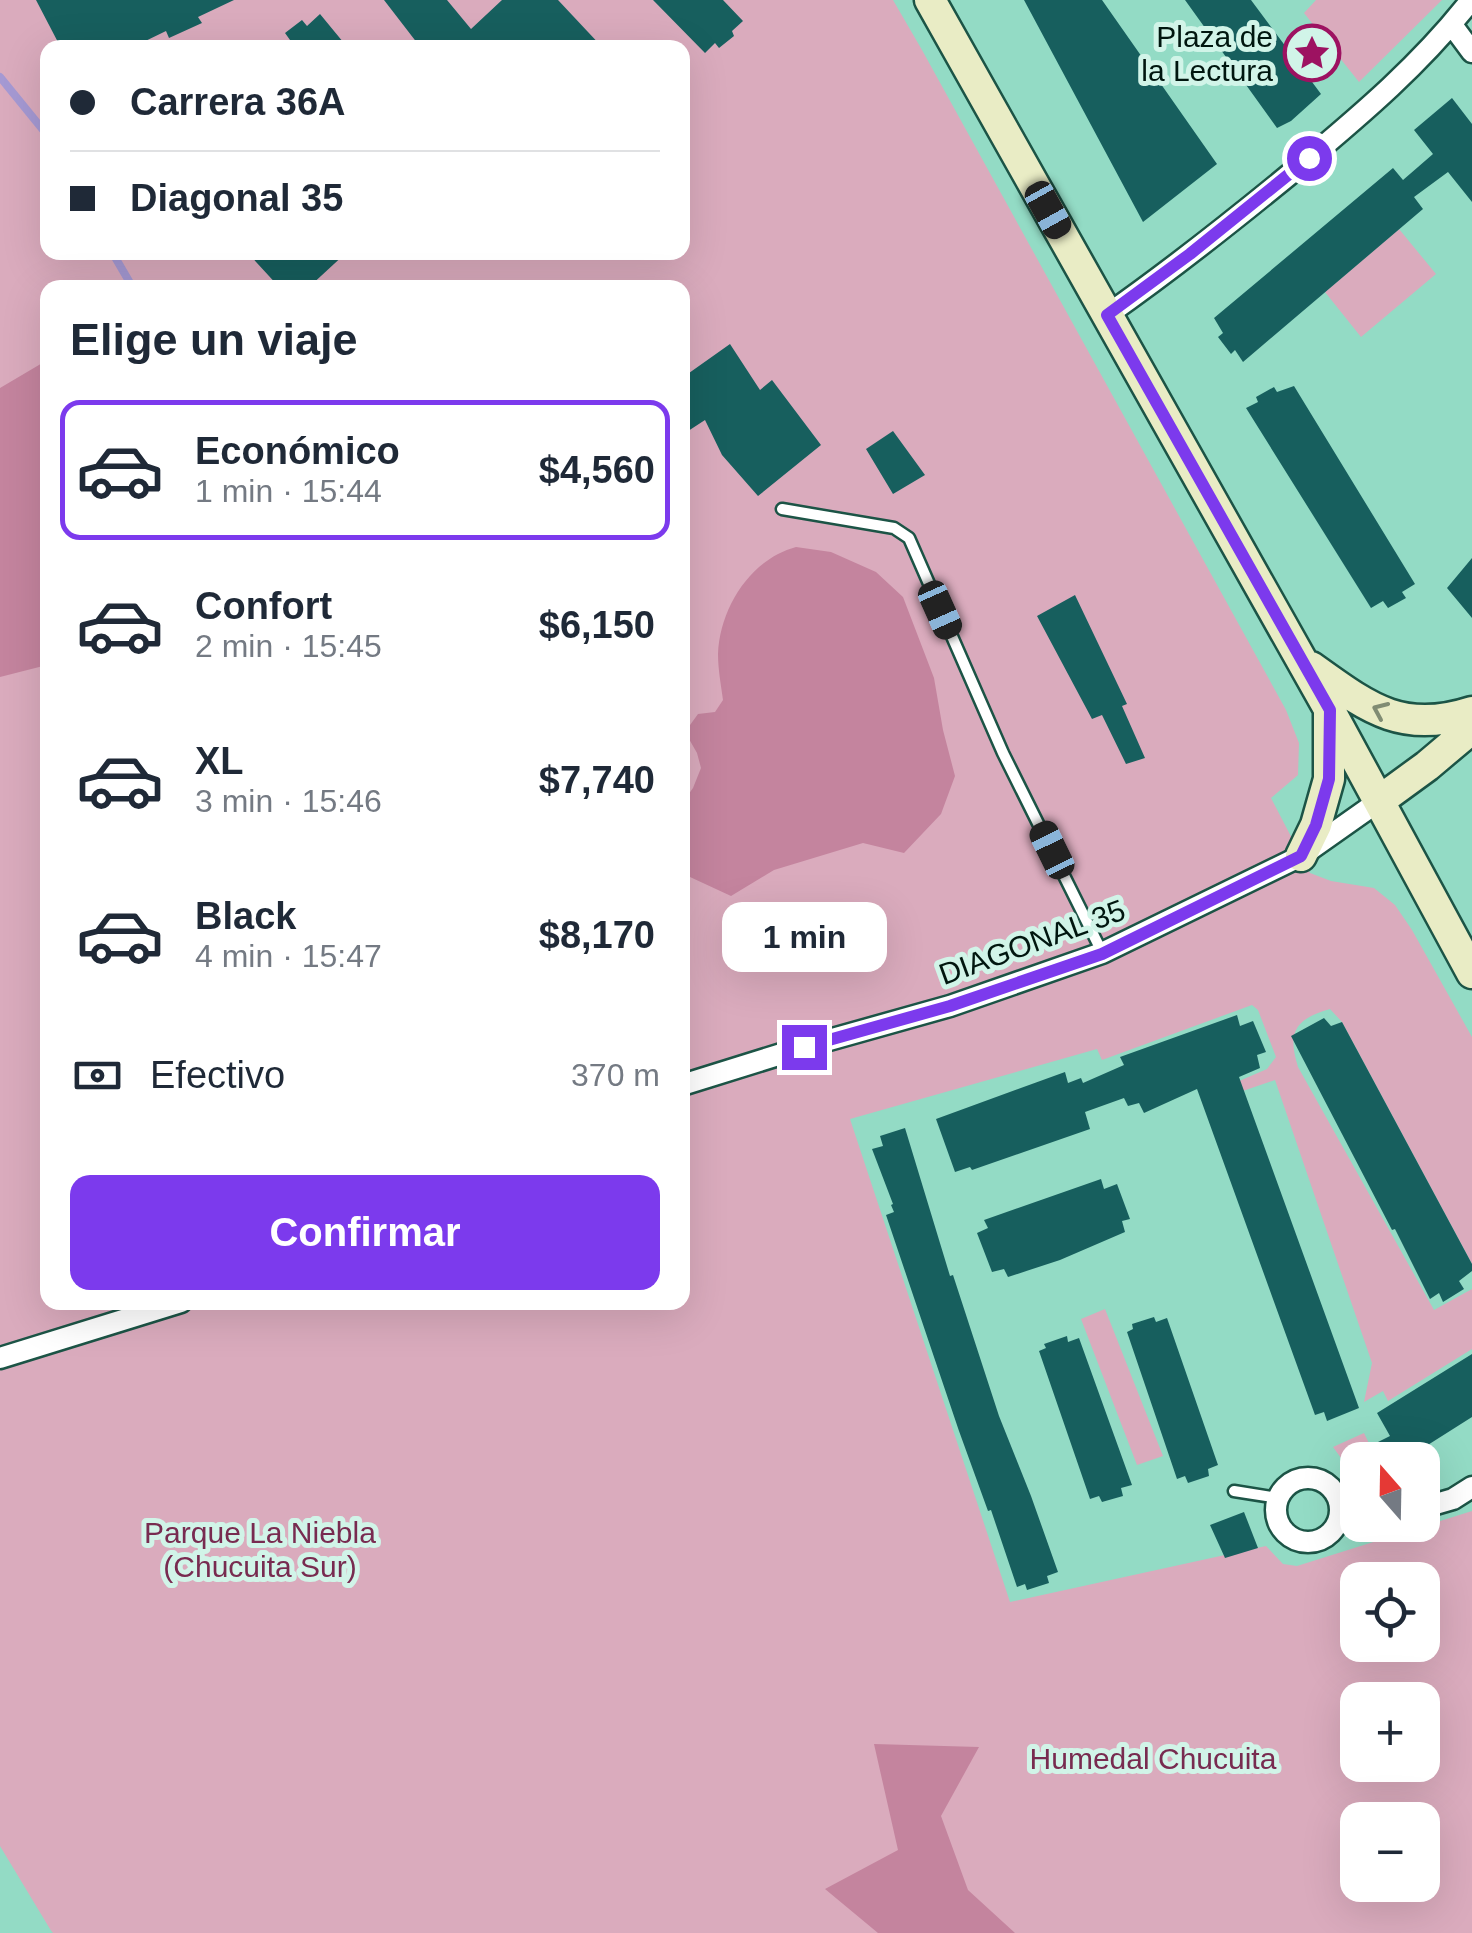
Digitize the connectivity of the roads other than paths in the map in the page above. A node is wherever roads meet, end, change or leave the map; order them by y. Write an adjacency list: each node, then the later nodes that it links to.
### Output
1 (930, 0): 5 (main road)
2 (1471, 0): 3 (street)
3 (1452, 25): 4 (street); 5 (street)
4 (1472, 52)
5 (1107, 315): 7 (main road)
6 (782, 509): 13 (lane)
7 (1300, 660): 8 (main road); 9 (main road, one-way to 7)
8 (1330, 710): 11 (main road); 12 (main road)
9 (1472, 712)
10 (1472, 728): 11 (main road)
11 (1380, 801): 12 (street, DIAGONAL 35); 14 (main road)
12 (1301, 856): 13 (street, DIAGONAL 35)
13 (1102, 954): 15 (street, DIAGONAL 35)
14 (1472, 973)
15 (690, 1083)
16 (155, 1310): 17 (street)
17 (0, 1358)
18 (1472, 1487): 22 (street)
19 (1234, 1491): 20 (lane)
20 (1278, 1498): 21 (street); 23 (street)
21 (1340, 1502)
22 (1440, 1502)
23 (1340, 1525)

